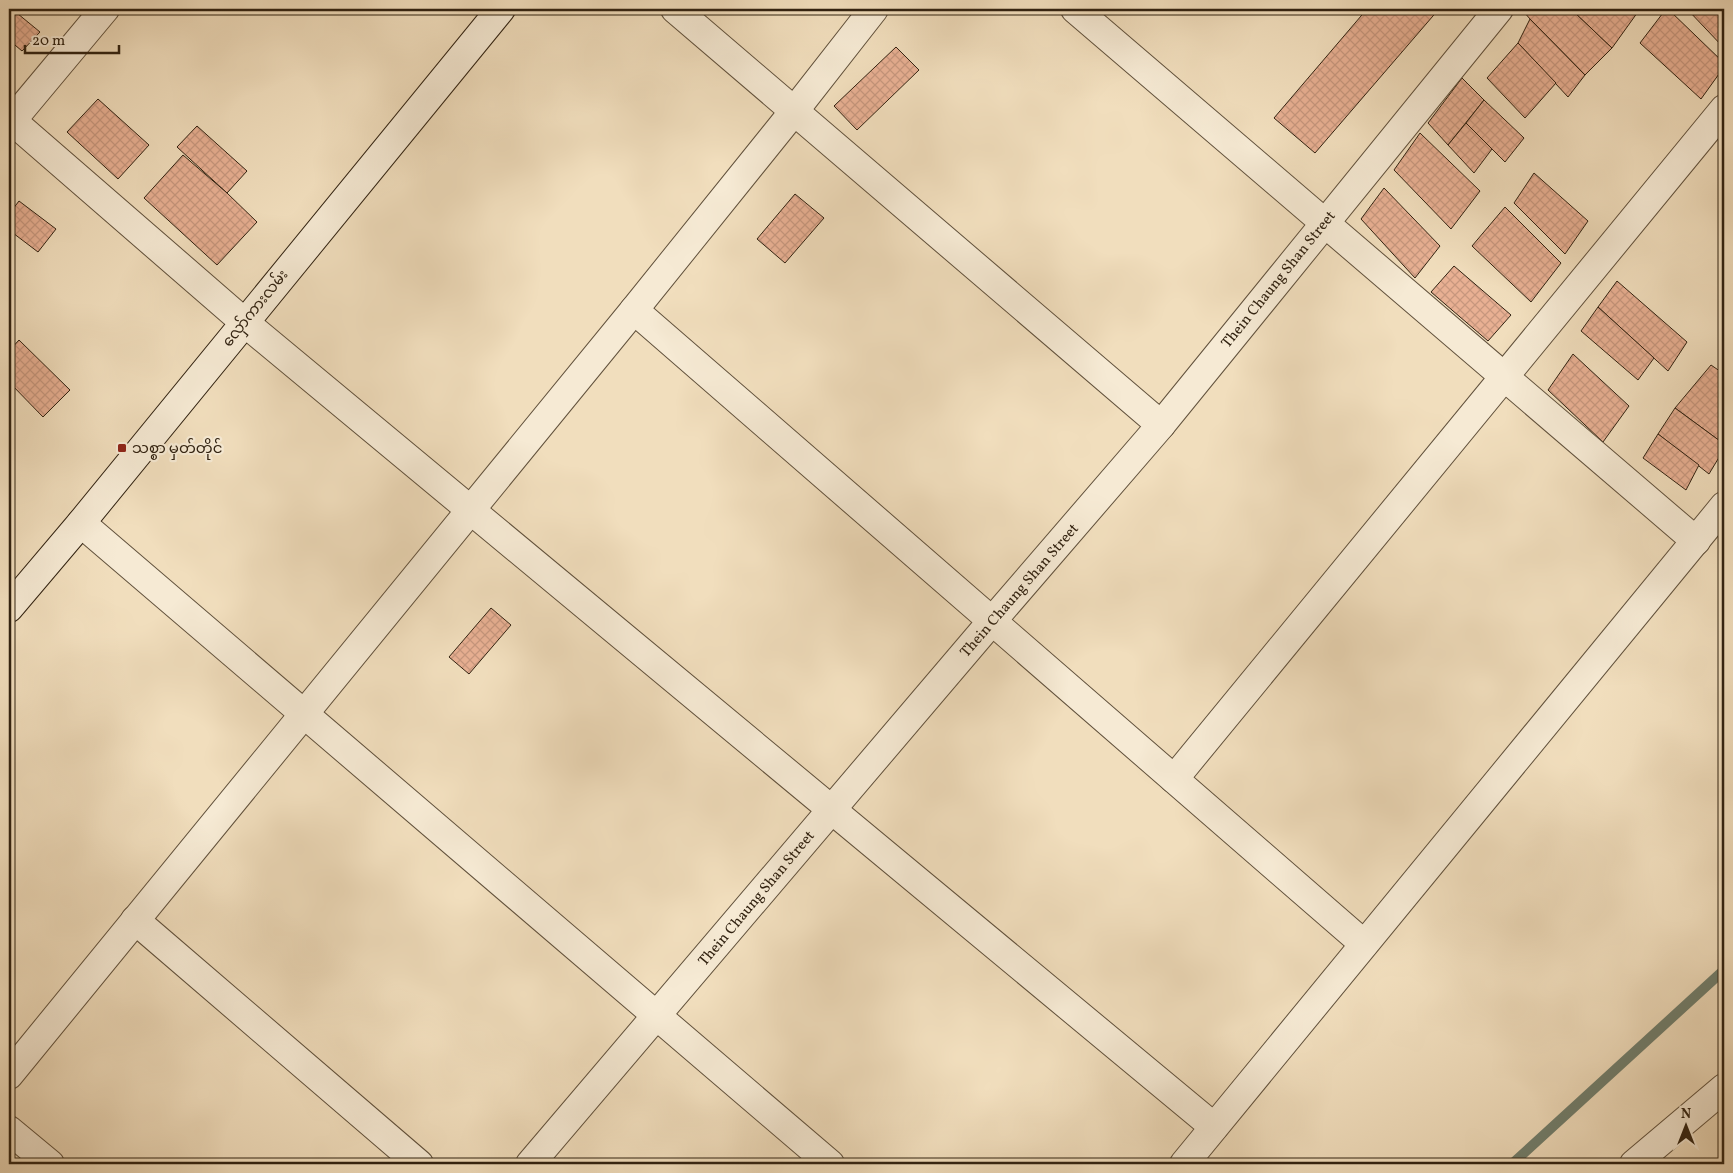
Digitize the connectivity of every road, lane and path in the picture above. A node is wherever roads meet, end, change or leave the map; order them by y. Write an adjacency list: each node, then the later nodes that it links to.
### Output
1 (105, 9): 9 (street)
2 (501, 9): 12 (street, လှော်ကားလမ်း)
3 (675, 9): 8 (street)
4 (874, 9): 8 (street)
5 (1075, 9): 10 (street)
6 (1499, 9): 10 (street, Thein Chaung Shan Street)
7 (1724, 109): 13 (street)
8 (795, 110): 11 (street); 14 (street)
9 (10, 121): 12 (street)
10 (1324, 223): 13 (street); 14 (street, Thein Chaung Shan Street)
11 (634, 310): 16 (street); 20 (street)
12 (244, 322): 16 (street); 17 (street, လှော်ကားလမ်း)
13 (1505, 377): 18 (street); 22 (street)
14 (1161, 425): 20 (street, Thein Chaung Shan Street)
15 (1724, 506): 18 (street)
16 (470, 509): 21 (street); 23 (street)
17 (81, 523): 19 (street, လှော်ကားလမ်း); 21 (street)
18 (1696, 541): 25 (street)
19 (9, 608)
20 (992, 621): 22 (street); 23 (street, Thein Chaung Shan Street)
21 (303, 713): 24 (street); 26 (street)
22 (1174, 780): 25 (street)
23 (832, 810): 26 (street, Thein Chaung Shan Street); 29 (street)
24 (135, 920): 27 (street); 32 (street)
25 (1364, 944): 29 (street)
26 (656, 1016): 33 (street, Thein Chaung Shan Street); 34 (street)
27 (9, 1075)
28 (1724, 1088): 36 (street)
29 (1214, 1128): 35 (street)
30 (9, 1130): 31 (street)
31 (50, 1164)
32 (420, 1164)
33 (530, 1164)
34 (830, 1164)
35 (1184, 1164)
36 (1634, 1164)

